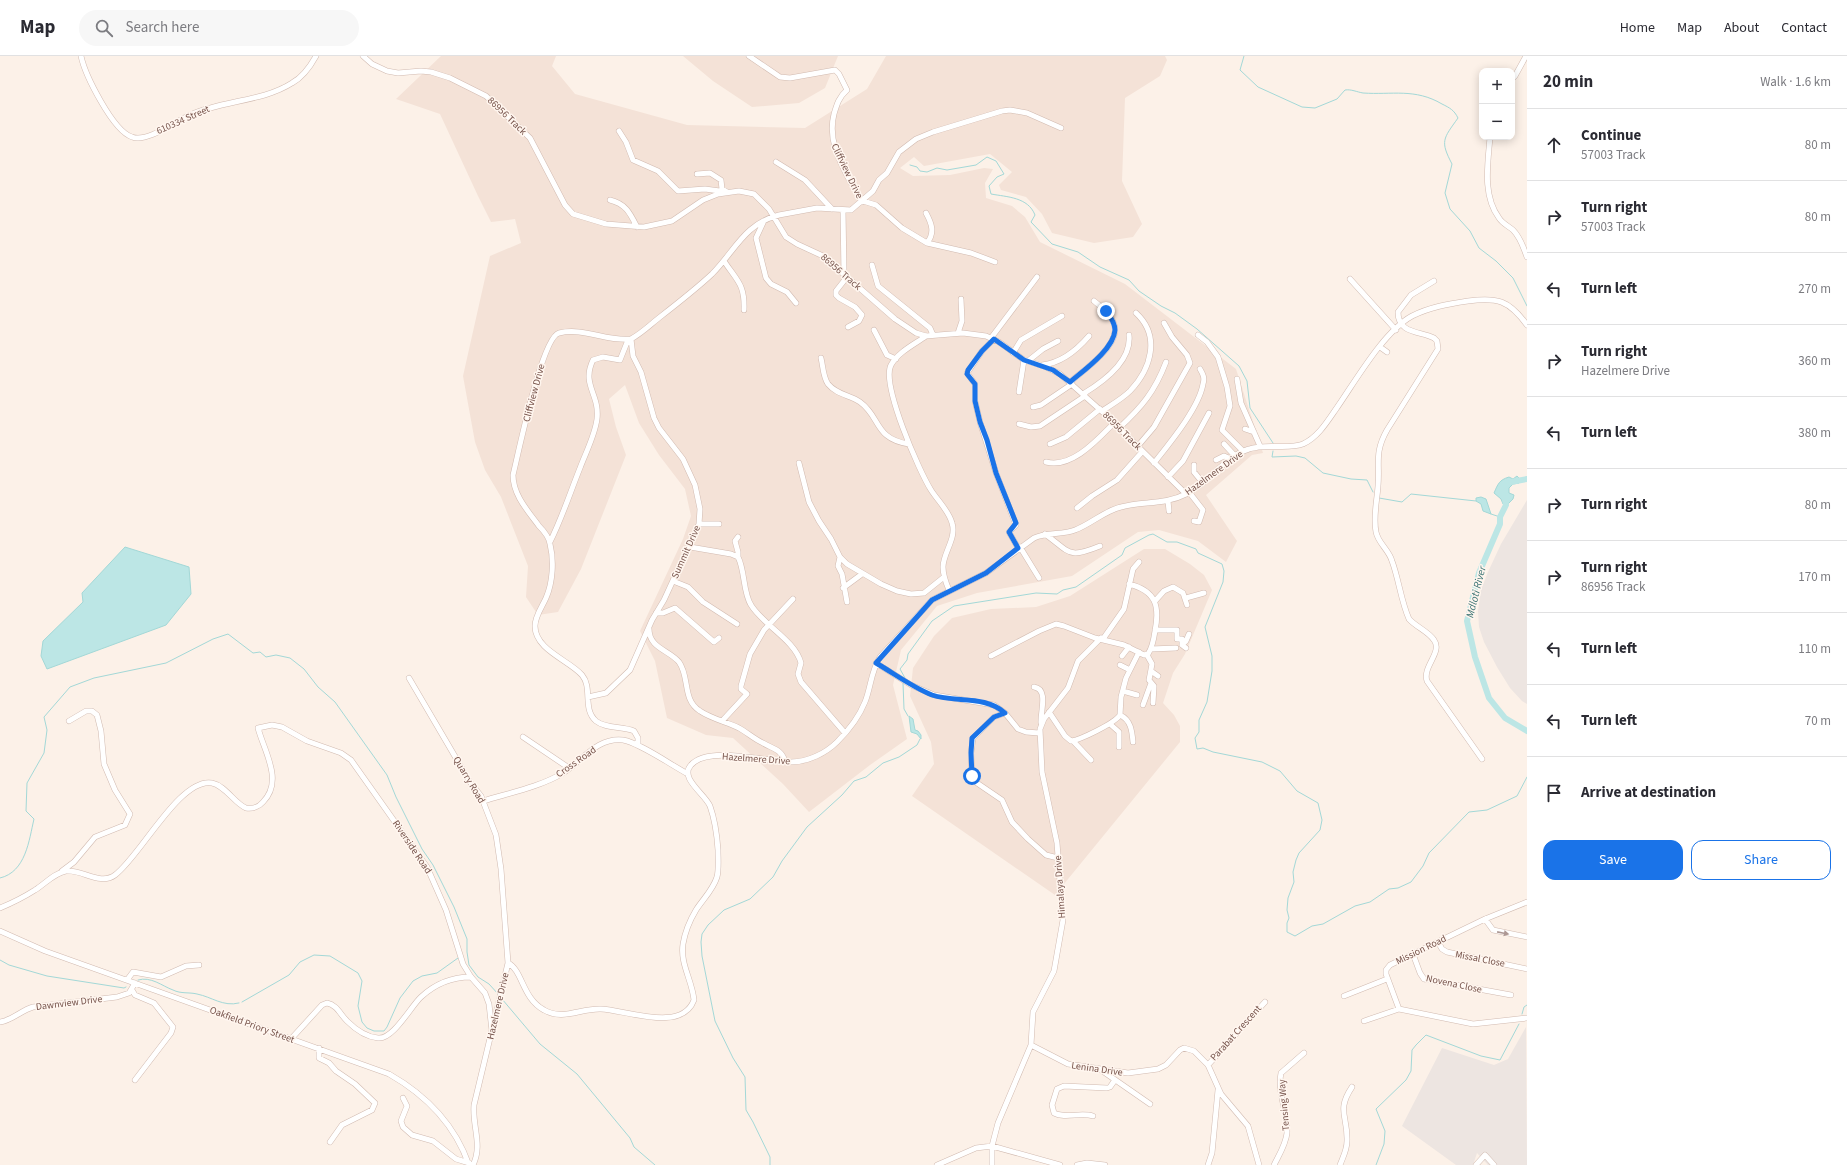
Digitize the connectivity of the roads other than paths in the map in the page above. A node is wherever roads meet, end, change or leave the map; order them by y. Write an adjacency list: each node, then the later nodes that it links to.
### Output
1 (80, 56): 2 (street, 610334 Street)
2 (316, 56)
3 (363, 56): 20 (street, 86956 Track)
4 (749, 56): 14 (street, Cliffview Drive)
5 (1526, 56): 6 (street)
6 (1515, 76)
7 (1061, 128): 14 (street)
8 (619, 131): 12 (street)
9 (1490, 140): 22 (street)
10 (776, 162): 15 (street)
11 (697, 174): 12 (street)
12 (727, 192): 18 (street, 86956 Track); 20 (street, 86956 Track)
13 (610, 200): 20 (street)
14 (862, 201): 16 (street, Cliffview Drive); 21 (street)
15 (832, 209): 16 (street, Cliffview Drive); 18 (street, Cliffview Drive)
16 (843, 210): 26 (street)
17 (926, 213): 21 (street)
18 (774, 217): 19 (street, Cliffview Drive); 26 (street, 86956 Track)
19 (763, 222): 23 (street, Cliffview Drive); 32 (street)
20 (637, 227)
21 (927, 243): 24 (street)
22 (1527, 257)
23 (724, 261): 33 (street); 49 (street, Cliffview Drive)
24 (995, 262)
25 (872, 265): 43 (street)
26 (845, 276): 39 (street); 46 (street, 86956 Track)
27 (1037, 277): 48 (street)
28 (1350, 278): 41 (street)
29 (1434, 281): 37 (street)
30 (961, 300): 42 (street)
31 (1094, 301): 61 (street)
32 (796, 304)
33 (744, 310)
34 (1136, 313): 65 (street)
35 (1062, 316): 53 (street)
36 (1164, 323): 76 (street)
37 (1402, 324): 38 (street, Hazelmere Drive); 41 (street, Hazelmere Drive); 158 (street)
38 (1527, 325)
39 (848, 327)
40 (874, 330): 55 (street)
41 (1396, 330): 51 (street, Hazelmere Drive)
42 (958, 333): 43 (street, 86956 Track); 48 (street, 86956 Track)
43 (934, 335): 46 (street, 86956 Track)
44 (1129, 335): 63 (street)
45 (1198, 335): 78 (street)
46 (926, 336): 55 (street)
47 (1089, 336): 58 (street)
48 (992, 338): 53 (street, 86956 Track); 99 (street)
49 (630, 340): 92 (street, Summit Drive); 96 (street); 96 (street, Cliffview Drive)
50 (1058, 341): 56 (street)
51 (1380, 346): 52 (street); 75 (street, Hazelmere Drive)
52 (1387, 352)
53 (1013, 353): 56 (street, 86956 Track)
54 (821, 358): 72 (street)
55 (896, 359): 72 (street)
56 (1026, 361): 58 (street, 86956 Track); 62 (street)
57 (1166, 362): 69 (street)
58 (1041, 365): 61 (street, 86956 Track)
59 (1200, 369): 83 (street)
60 (1237, 379): 71 (street)
61 (1071, 383): 63 (street, 86956 Track); 64 (street)
62 (1019, 392)
63 (1084, 395): 65 (street, 86956 Track); 68 (street)
64 (1033, 407)
65 (1101, 410): 67 (street, 86956 Track); 73 (street)
66 (1209, 413): 85 (street)
67 (1114, 423): 69 (street, 86956 Track); 81 (street)
68 (1019, 424)
69 (1119, 428): 76 (street, 86956 Track)
70 (1245, 429): 71 (street)
71 (1254, 432): 75 (street)
72 (909, 444): 104 (street)
73 (1050, 444)
74 (1224, 444): 79 (street)
75 (1260, 446): 78 (street, Hazelmere Drive)
76 (1137, 447): 77 (street, 86956 Track)
77 (1142, 452): 83 (street, 86956 Track); 89 (street)
78 (1243, 452): 79 (street, Hazelmere Drive)
79 (1233, 458): 80 (street); 86 (street, Hazelmere Drive)
80 (1216, 460)
81 (1046, 462)
82 (799, 463): 101 (street)
83 (1154, 464): 85 (street, 86956 Track)
84 (1194, 466): 86 (street)
85 (1168, 477): 87 (street, 86956 Track)
86 (1203, 483): 87 (street, Hazelmere Drive)
87 (1188, 493): 88 (street, Hazelmere Drive); 91 (street, 86956 Track)
88 (1168, 501): 90 (street); 94 (street, Hazelmere Drive)
89 (1077, 508)
90 (1169, 511)
91 (1194, 521)
92 (700, 524): 93 (street); 98 (street, Summit Drive)
93 (719, 524)
94 (1044, 534): 97 (street); 99 (street, Hazelmere Drive)
95 (738, 537): 100 (street)
96 (550, 542): 141 (street)
97 (1100, 546)
98 (690, 547): 100 (street); 106 (street, Summit Drive)
99 (1019, 548): 105 (street); 109 (street, Hazelmere Drive)
100 (738, 557): 118 (street)
101 (840, 557): 103 (street); 108 (street)
102 (1139, 562): 107 (street, Himalaya Drive)
103 (862, 574): 104 (street); 108 (street)
104 (944, 577): 109 (street)
105 (1039, 578)
106 (673, 581): 116 (street, Summit Drive); 117 (street)
107 (1129, 584): 113 (street); 123 (street, Himalaya Drive)
108 (843, 588): 114 (street)
109 (949, 590): 131 (street, Hazelmere Drive)
110 (1204, 594): 111 (street)
111 (1186, 598): 113 (street); 115 (street)
112 (793, 599): 118 (street)
113 (1155, 601): 120 (street)
114 (847, 602)
115 (1187, 605)
116 (656, 613): 119 (street, Summit Drive); 122 (street)
117 (736, 624)
118 (768, 625): 148 (street); 151 (street)
119 (649, 628): 141 (street, Summit Drive); 148 (street)
120 (1155, 630): 121 (street); 125 (street)
121 (1189, 634)
122 (719, 638)
123 (1102, 639): 124 (street); 129 (street); 144 (street, Himalaya Drive)
124 (1129, 647): 127 (street); 130 (street)
125 (1151, 648): 126 (street); 128 (street)
126 (1176, 648)
127 (1139, 652): 128 (street); 133 (street)
128 (1147, 655): 134 (street)
129 (991, 656)
130 (1122, 656)
131 (876, 663): 145 (street); 151 (street, Hazelmere Drive)
132 (1120, 666): 133 (street)
133 (1130, 670): 139 (street)
134 (1151, 671): 135 (street); 137 (street)
135 (1158, 676)
136 (409, 678): 163 (street, Quarry Road)
137 (1149, 683): 142 (street); 143 (street)
138 (1034, 687): 149 (street)
139 (1122, 691): 140 (street); 146 (street)
140 (1137, 695)
141 (588, 697): 156 (street)
142 (1153, 700)
143 (1143, 705)
144 (1049, 712): 149 (street, Himalaya Drive); 154 (street)
145 (1005, 713): 152 (street); 164 (street)
146 (1120, 715): 150 (street); 155 (street)
147 (69, 721): 165 (street)
148 (722, 721): 160 (street)
149 (1041, 724): 152 (street, Himalaya Drive)
150 (1110, 724): 154 (street); 157 (street)
151 (845, 733): 160 (street, Hazelmere Drive)
152 (1039, 733): 164 (street, Himalaya Drive)
153 (523, 737): 161 (street)
154 (1073, 741): 159 (street)
155 (1133, 742)
156 (638, 746): 161 (street, Cross Road); 162 (street, Cross Road)
157 (1119, 747)
158 (1482, 759)
159 (1091, 760)
160 (785, 762): 162 (street, Hazelmere Drive)
161 (569, 768): 163 (street, Cross Road)
162 (688, 774): 173 (street, Hazelmere Drive)
163 (483, 801): 173 (street, Quarry Road)
164 (1058, 858): 190 (street, Himalaya Drive)
165 (61, 872): 167 (street); 176 (street, Riverside Road)
166 (1527, 902): 168 (street, Mission Road)
167 (0, 908)
168 (1485, 919): 170 (street, one-way to 170); 171 (street, Mission Road)
169 (0, 931): 178 (street, Oakfield Priory Street)
170 (1527, 937)
171 (1438, 942): 172 (street, Mission Road); 175 (street, Missal Close)
172 (1413, 954): 177 (street, Mission Road); 181 (street, Novena Close)
173 (508, 963): 188 (street, Hazelmere Drive)
174 (199, 965): 178 (street)
175 (1527, 968)
176 (471, 977): 188 (street, Riverside Road); 189 (street)
177 (1387, 979): 182 (street); 184 (street)
178 (127, 980): 179 (street, Oakfield Priory Street)
179 (135, 983): 180 (street); 189 (street, Oakfield Priory Street)
180 (132, 990): 187 (street, Dawnview Drive); 196 (street)
181 (1511, 995)
182 (1344, 996)
183 (1265, 1002): 194 (street, Parabat Crescent)
184 (1398, 1009): 185 (street); 186 (street)
185 (1527, 1018)
186 (1364, 1021)
187 (0, 1022)
188 (492, 1031): 205 (street, Hazelmere Drive)
189 (291, 1039): 191 (street, Oakfield Priory Street)
190 (1031, 1045): 195 (street, Lenina Drive); 204 (street, Himalaya Drive)
191 (319, 1048): 203 (street); 205 (street, Oakfield Priory Street)
192 (1184, 1048): 194 (street, Parabat Crescent); 195 (street, Lenina Drive)
193 (1304, 1053): 213 (street, Tensing Way)
194 (1208, 1065): 199 (street, Parabat Crescent)
195 (1100, 1070): 197 (street)
196 (135, 1080)
197 (1115, 1080): 201 (street); 202 (street)
198 (1352, 1087): 214 (street)
199 (1218, 1090): 211 (street); 212 (street, Parabat Crescent)
200 (403, 1098): 205 (street)
201 (1150, 1104)
202 (1093, 1116)
203 (330, 1142)
204 (992, 1146): 206 (street); 207 (street, Himalaya Drive); 208 (street)
205 (470, 1164)
206 (937, 1165)
207 (992, 1165)
208 (1060, 1165)
209 (1076, 1165): 210 (street)
210 (1105, 1165)
211 (1208, 1165)
212 (1259, 1165)
213 (1274, 1165)
214 (1340, 1165)
215 (1476, 1165): 216 (street)
216 (1494, 1165)

